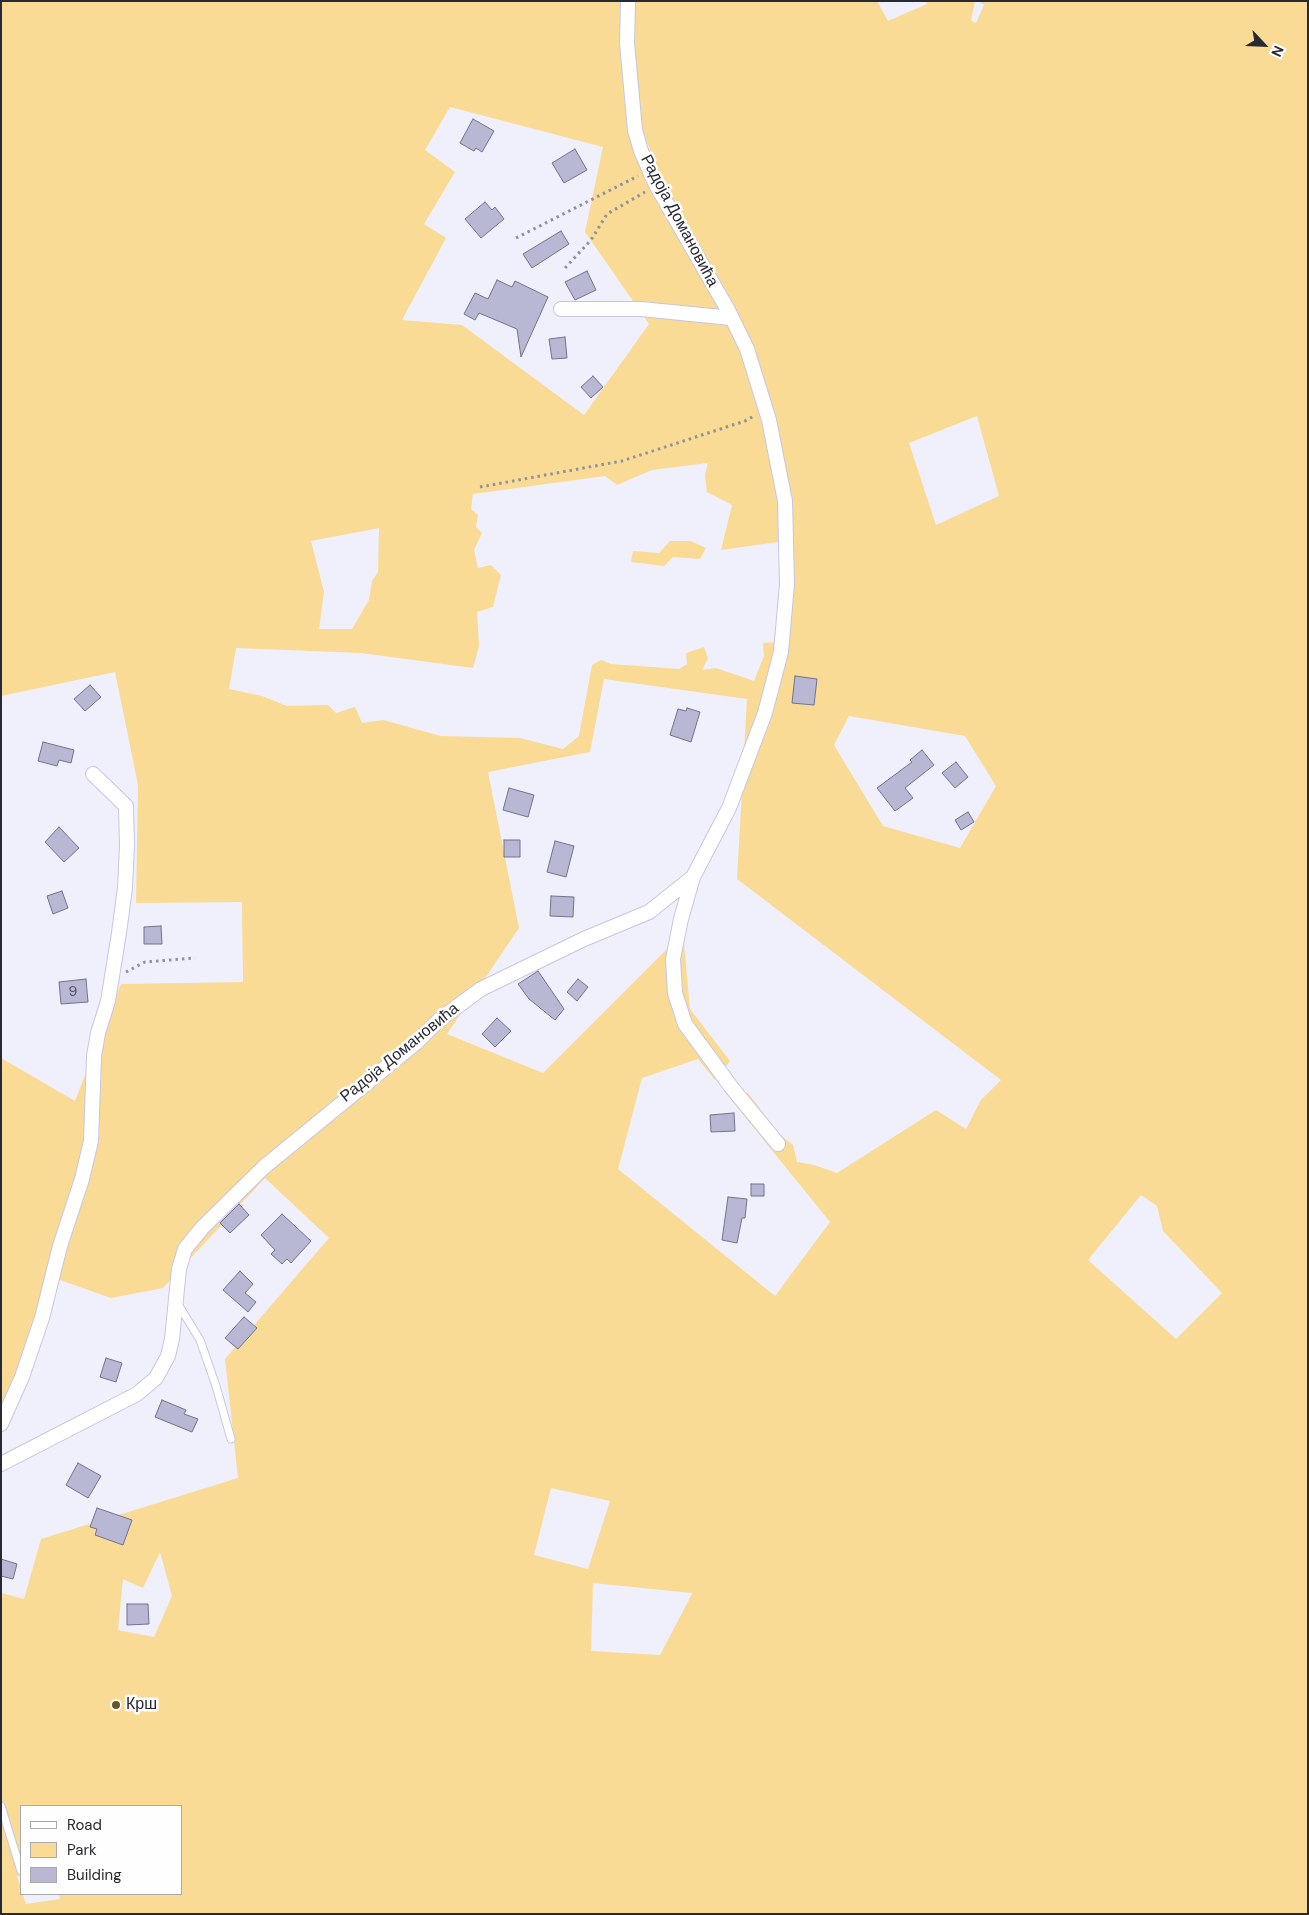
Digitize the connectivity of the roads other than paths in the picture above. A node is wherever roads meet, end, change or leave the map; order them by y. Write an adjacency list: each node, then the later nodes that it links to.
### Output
1 (628, 1): 3 (street, Радоја Домановића)
2 (561, 309): 3 (street)
3 (731, 318): 5 (street, Радоја Домановића)
4 (93, 774): 8 (street)
5 (693, 877): 6 (street, Радоја Домановића); 7 (street, Радоја Домановића)
6 (778, 1144)
7 (176, 1301): 9 (lane); 10 (street, Радоја Домановића)
8 (1, 1424)
9 (231, 1438)
10 (1, 1464)
11 (1, 1806): 12 (lane)
12 (20, 1868)

